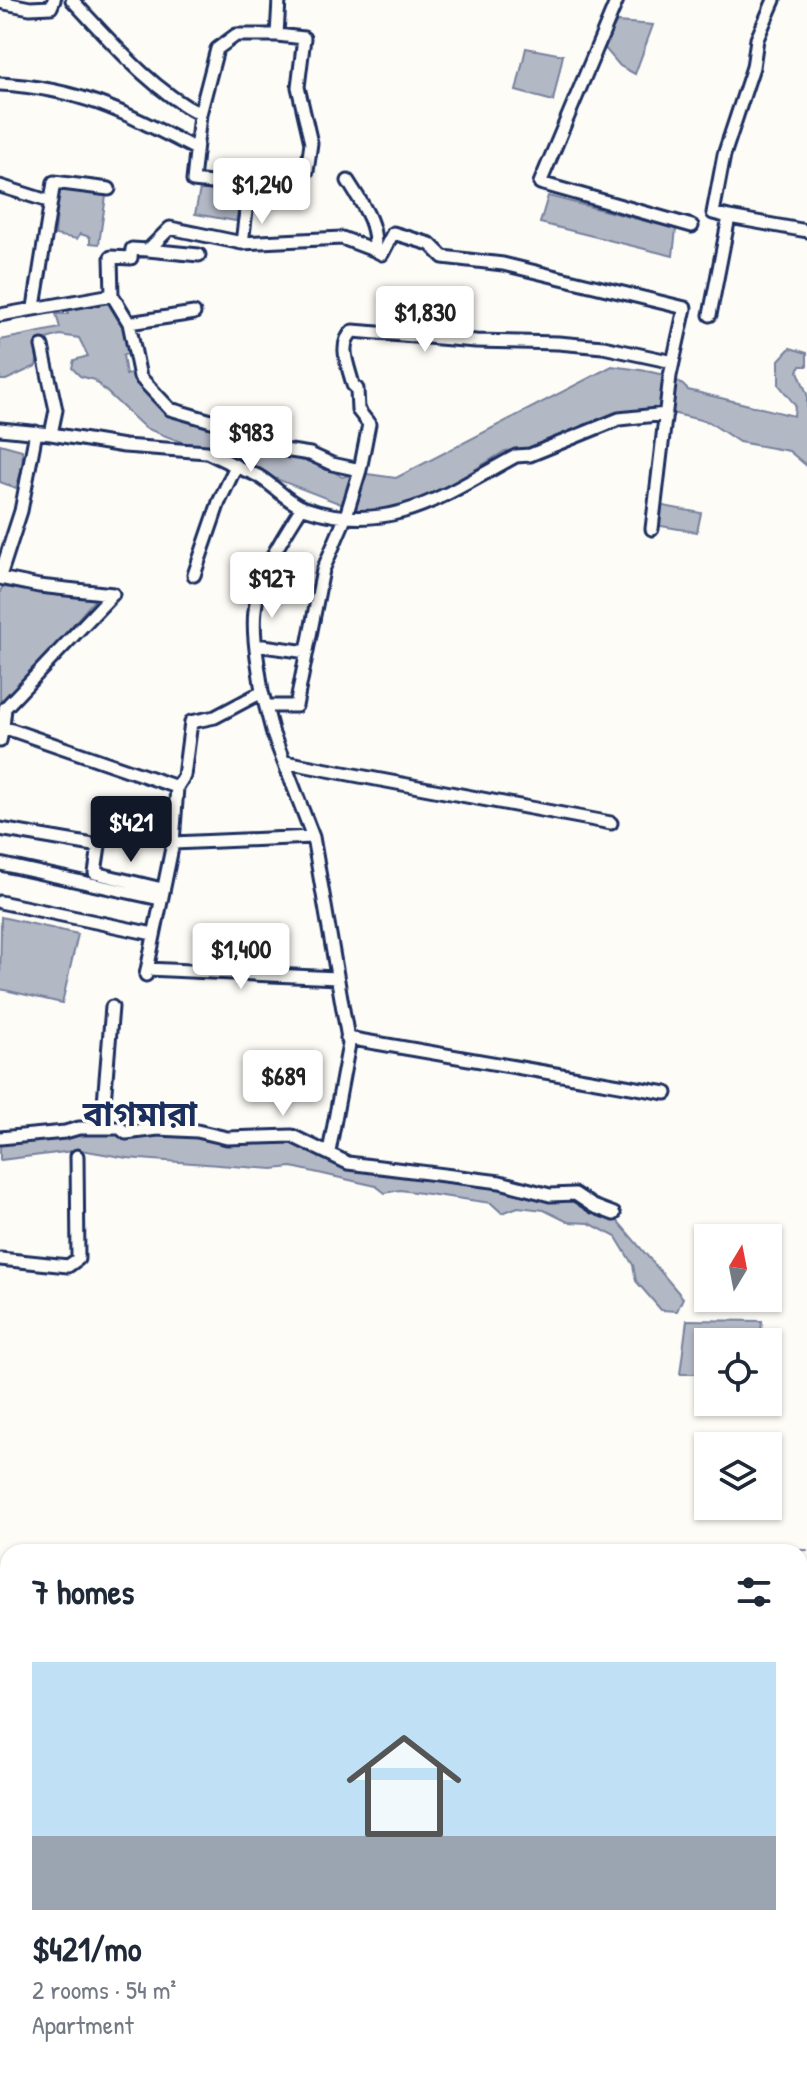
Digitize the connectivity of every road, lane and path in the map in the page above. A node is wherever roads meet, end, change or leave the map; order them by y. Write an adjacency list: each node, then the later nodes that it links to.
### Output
1 (54, 0): 6 (street)
2 (72, 0): 9 (street)
3 (279, 0): 7 (street)
4 (617, 0): 17 (street)
5 (774, 0): 16 (street)
6 (0, 2)
7 (277, 35): 9 (street); 11 (street)
8 (0, 84): 10 (street)
9 (200, 114): 10 (street)
10 (196, 149): 19 (street)
11 (307, 171)
12 (348, 181): 21 (street)
13 (0, 186): 15 (street)
14 (109, 189): 15 (street)
15 (51, 202): 24 (street)
16 (729, 217): 18 (street); 27 (street)
17 (692, 226)
18 (807, 231)
19 (242, 243): 20 (street); 21 (street)
20 (148, 250): 22 (street); 23 (street)
21 (374, 250): 30 (street)
22 (199, 255)
23 (112, 295): 24 (street); 28 (street)
24 (34, 307): 26 (street)
25 (194, 313): 28 (street)
26 (0, 315)
27 (710, 315)
28 (129, 323): 36 (street)
29 (42, 346): 34 (street)
30 (673, 362): 31 (street); 36 (street)
31 (666, 413): 38 (street); 39 (street)
32 (0, 429): 33 (street)
33 (36, 432): 34 (street); 41 (street)
34 (51, 434): 35 (street)
35 (236, 466): 37 (street); 40 (street)
36 (360, 471): 38 (street)
37 (302, 507): 38 (street); 42 (street)
38 (347, 513): 43 (street)
39 (652, 529)
40 (194, 575)
41 (0, 577): 46 (street)
42 (256, 645): 43 (street); 44 (street)
43 (307, 652): 45 (street)
44 (262, 692): 45 (street); 49 (street)
45 (266, 706): 48 (street)
46 (3, 727): 47 (street); 49 (street)
47 (0, 741)
48 (285, 762): 50 (street); 52 (street)
49 (177, 787): 53 (street)
50 (611, 823)
51 (0, 829): 55 (street)
52 (313, 837): 53 (street); 58 (street)
53 (173, 843): 55 (street)
54 (0, 864): 55 (street)
55 (161, 894): 57 (street)
56 (0, 902): 57 (street)
57 (153, 934): 58 (street)
58 (337, 978): 60 (street)
59 (112, 1007): 62 (street)
60 (347, 1038): 61 (street); 64 (street)
61 (666, 1093)
62 (102, 1127): 63 (street); 64 (street)
63 (0, 1138)
64 (329, 1152): 66 (street)
65 (77, 1156): 67 (street)
66 (614, 1214)
67 (0, 1259)

